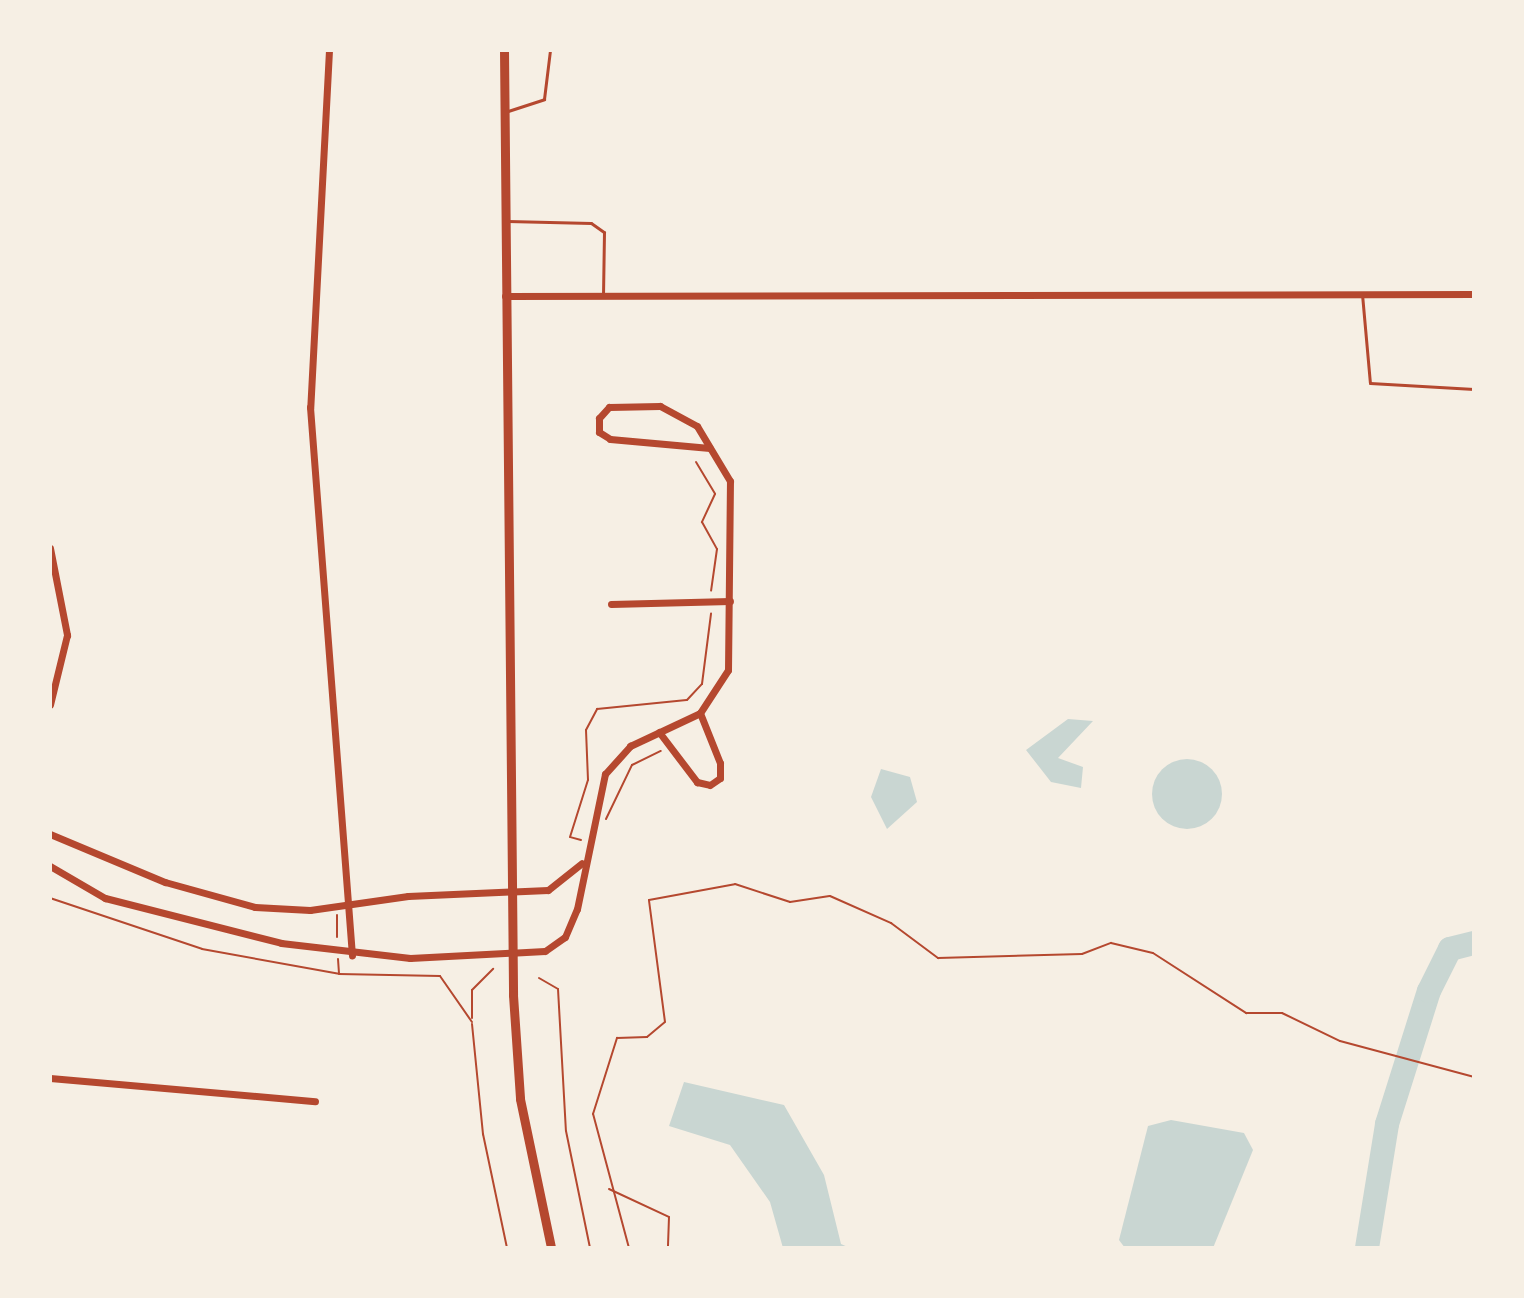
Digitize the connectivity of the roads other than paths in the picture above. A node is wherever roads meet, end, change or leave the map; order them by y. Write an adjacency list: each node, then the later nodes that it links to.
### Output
1 (329, 50): 22 (street)
2 (504, 50): 4 (street)
3 (550, 50): 4 (lane)
4 (503, 111): 5 (street)
5 (503, 221): 8 (street); 9 (lane)
6 (1362, 294): 7 (street); 9 (street); 10 (lane)
7 (1474, 294)
8 (502, 296): 9 (street); 21 (street)
9 (603, 297)
10 (1474, 389)
11 (710, 448): 11 (street); 13 (street)
12 (50, 548): 15 (street)
13 (730, 601): 14 (street); 16 (street)
14 (611, 604)
15 (50, 705)
16 (700, 713): 17 (street); 17 (street)
17 (659, 732): 19 (street)
18 (50, 834): 22 (street)
19 (584, 861): 21 (street); 23 (street)
20 (50, 866): 24 (street)
21 (512, 890): 22 (street); 23 (street)
22 (348, 906): 24 (street)
23 (512, 954): 24 (street); 27 (street)
24 (352, 955)
25 (50, 1078): 26 (street)
26 (315, 1101)
27 (551, 1248)

